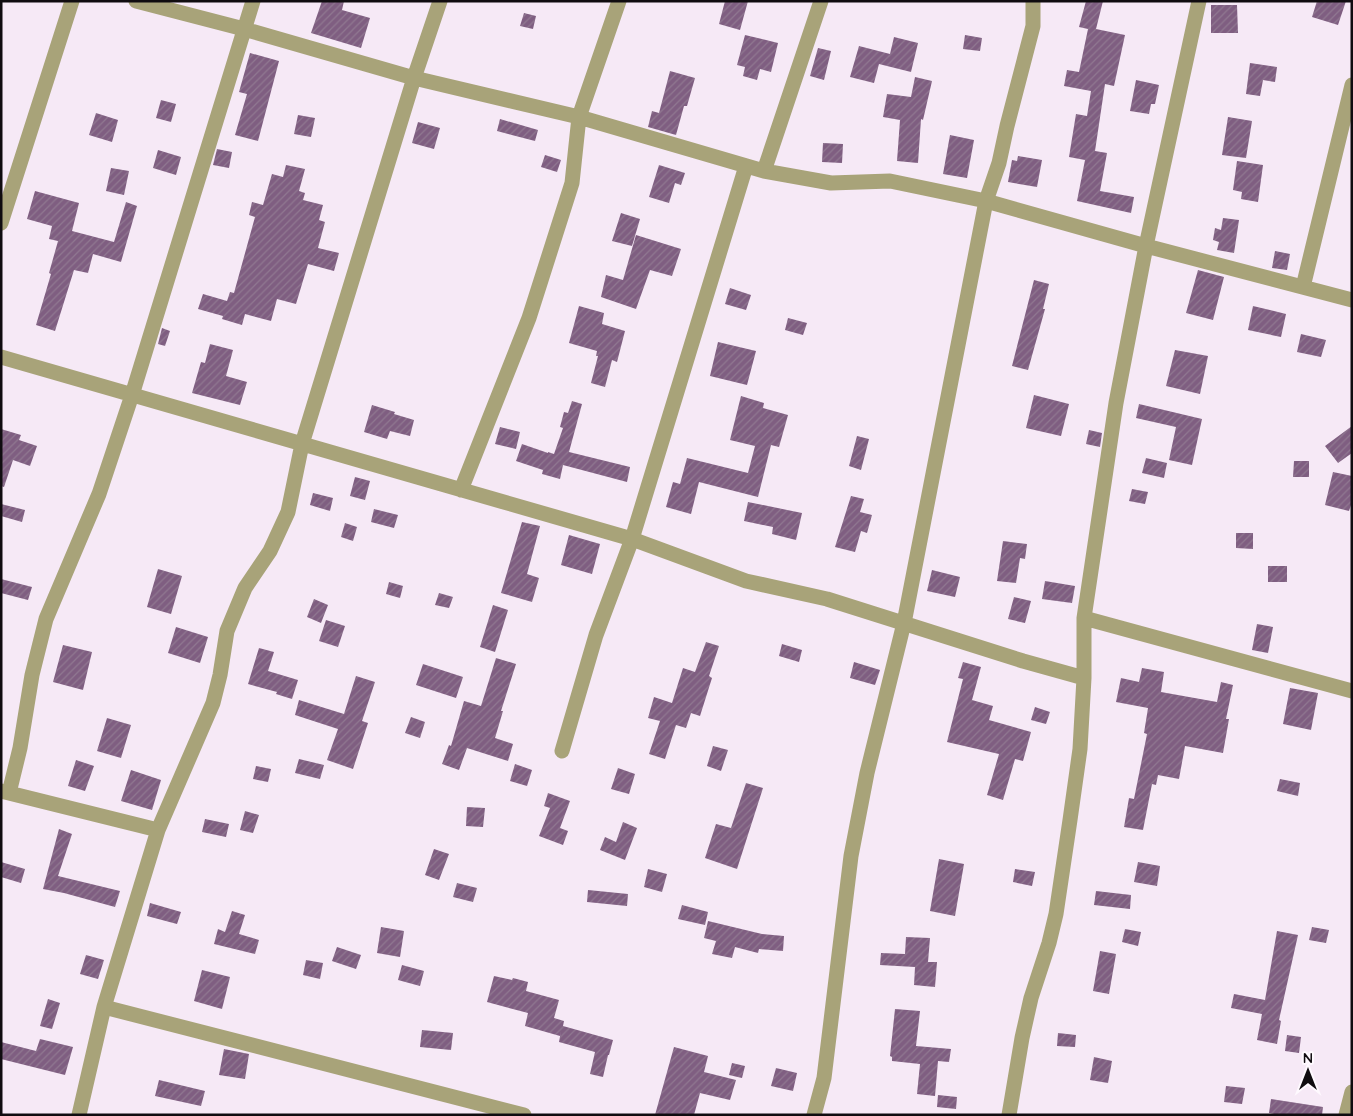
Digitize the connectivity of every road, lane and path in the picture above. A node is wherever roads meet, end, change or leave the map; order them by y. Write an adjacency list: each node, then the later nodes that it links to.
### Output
1 (72, 1): 16 (street)
2 (136, 1): 9 (street)
3 (253, 1): 9 (street)
4 (440, 1): 10 (street)
5 (619, 1): 12 (street)
6 (821, 1): 14 (street)
7 (1033, 1): 15 (street)
8 (1199, 1): 17 (street)
9 (244, 29): 10 (street); 21 (street)
10 (414, 78): 12 (street); 22 (street)
11 (1352, 85): 18 (street)
12 (580, 117): 13 (street); 23 (street)
13 (746, 166): 14 (street); 24 (street)
14 (764, 171): 15 (street)
15 (986, 201): 17 (street); 26 (street)
16 (1, 223)
17 (1146, 246): 18 (street); 25 (street)
18 (1303, 287): 19 (street)
19 (1352, 300)
20 (1, 357): 21 (street)
21 (132, 395): 22 (street); 30 (street)
22 (302, 444): 23 (street); 31 (street)
23 (461, 490): 24 (street)
24 (632, 539): 26 (street); 29 (street)
25 (1084, 618): 27 (street); 28 (street)
26 (904, 623): 27 (street); 36 (street)
27 (1084, 678): 37 (street)
28 (1352, 692)
29 (562, 751)
30 (5, 792): 31 (street)
31 (158, 830): 32 (street)
32 (104, 1007): 34 (street); 35 (street)
33 (1352, 1092): 38 (street)
34 (79, 1115)
35 (524, 1115)
36 (814, 1115)
37 (1009, 1115)
38 (1346, 1115)

